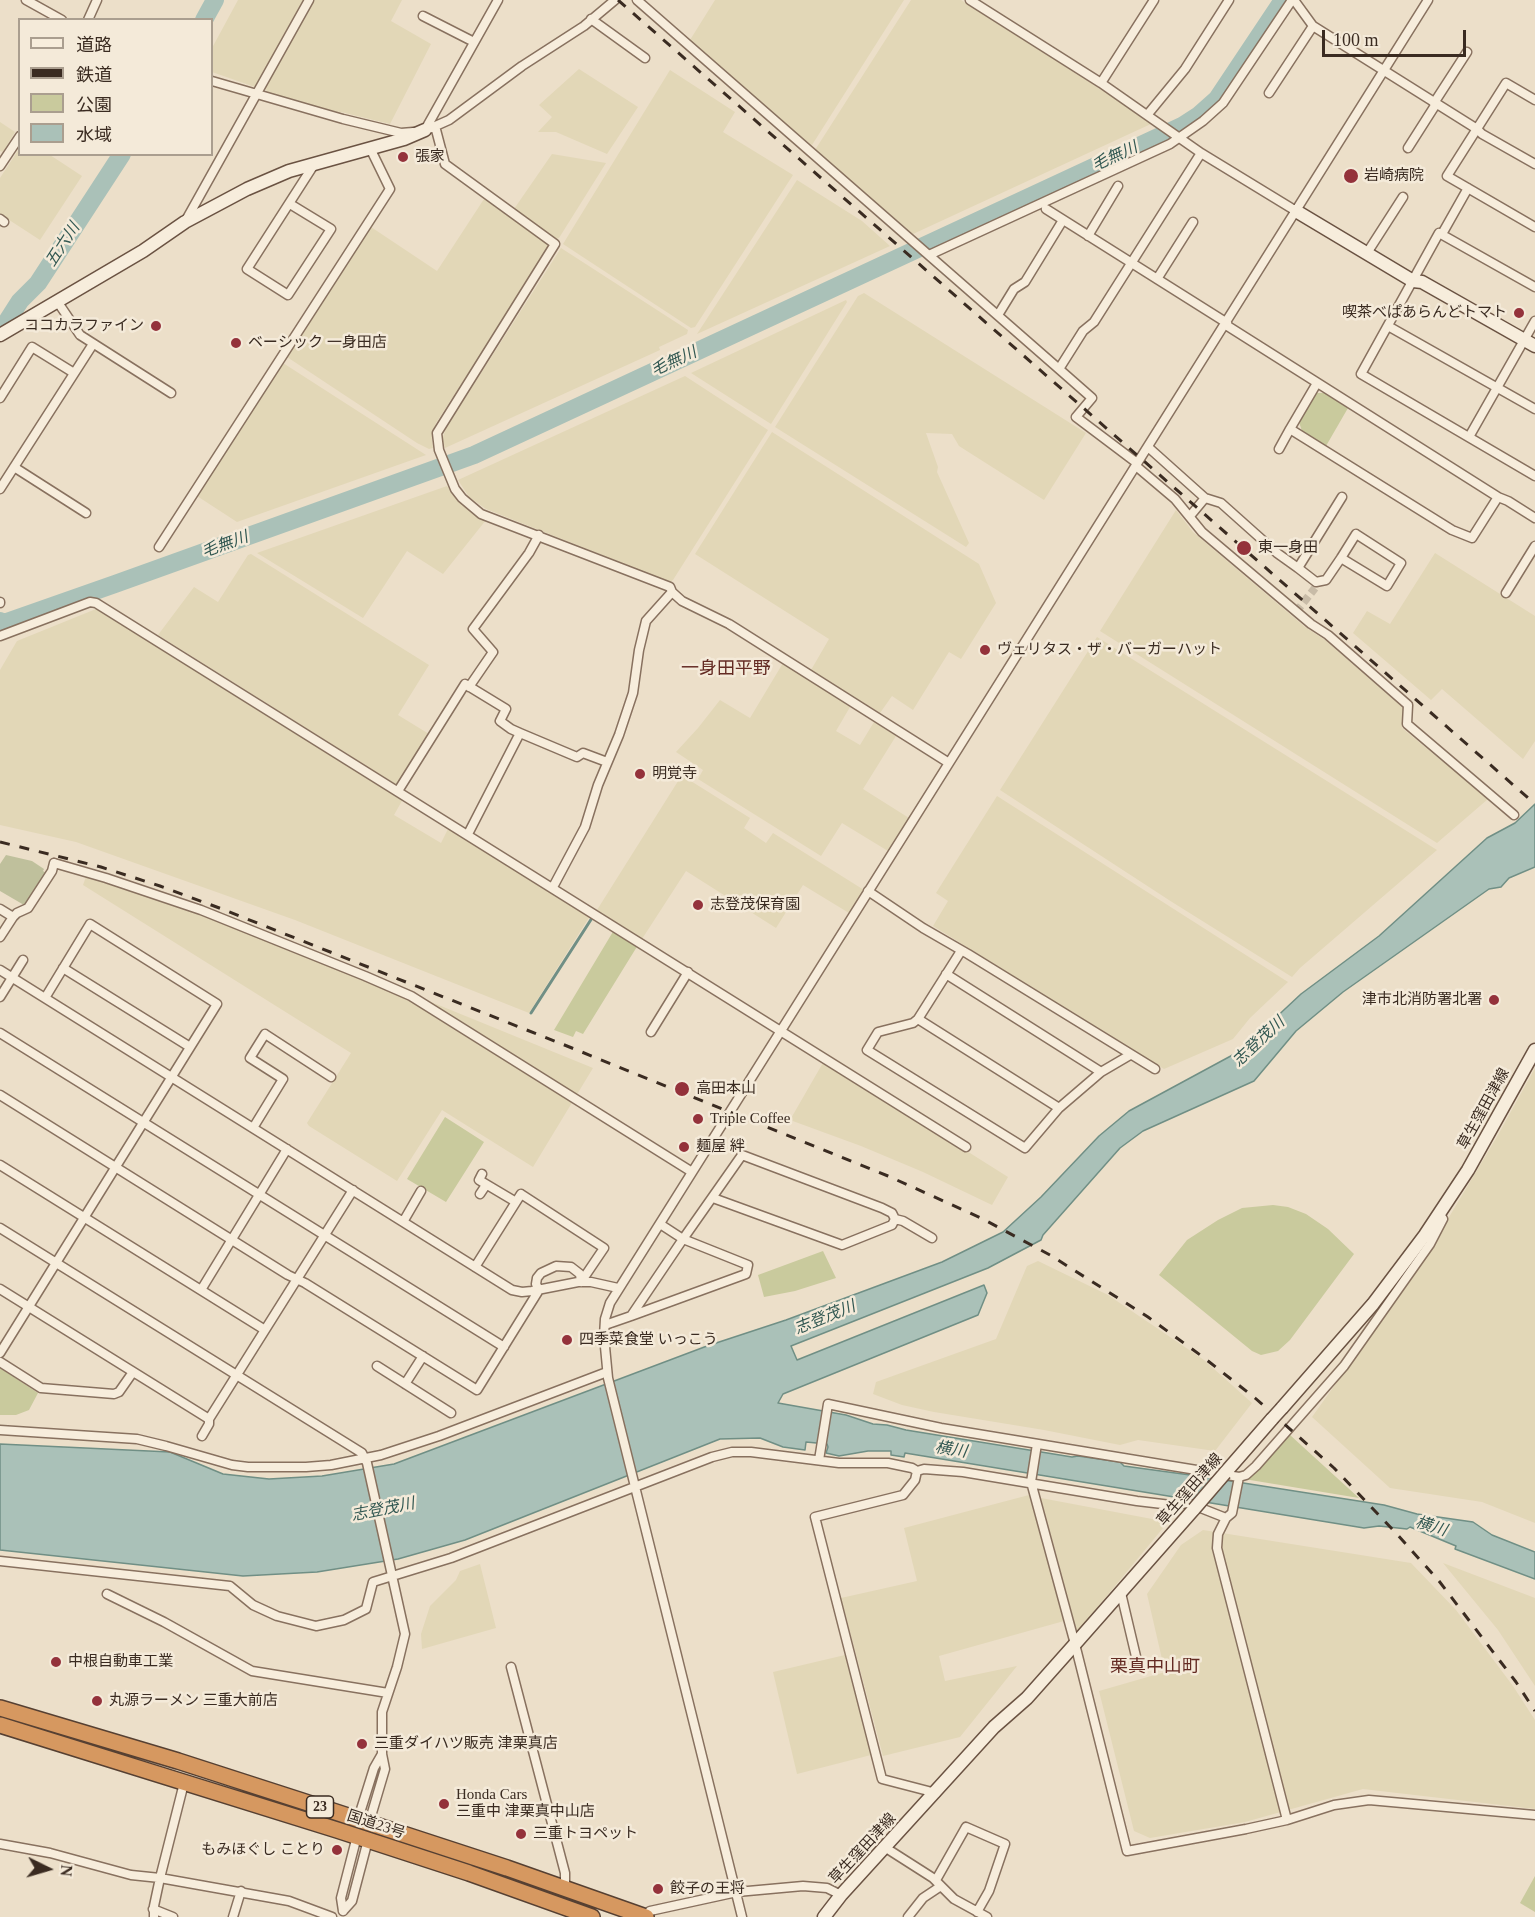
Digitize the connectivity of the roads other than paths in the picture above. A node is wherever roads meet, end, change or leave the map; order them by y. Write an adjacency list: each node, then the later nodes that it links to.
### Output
1 (26, 0): 13 (street)
2 (98, 0): 14 (street)
3 (309, 0): 23 (street)
4 (498, 0): 17 (street)
5 (615, 0): 15 (street)
6 (637, 0): 52 (street)
7 (970, 0): 22 (street)
8 (1154, 0): 22 (street)
9 (1229, 0): 27 (street)
10 (1293, 0): 16 (street); 31 (street)
11 (1428, 0): 20 (street)
12 (423, 16): 17 (street)
13 (58, 18)
14 (89, 18)
15 (591, 19): 19 (street); 28 (street)
16 (1313, 26): 20 (street); 24 (street)
17 (474, 42): 28 (street)
18 (1467, 52): 26 (street)
19 (645, 58)
20 (1384, 70): 26 (street); 44 (street)
21 (213, 81): 23 (street)
22 (1101, 83): 27 (street)
23 (257, 93): 30 (street); 46 (street)
24 (1269, 93)
25 (1535, 100): 29 (street)
26 (1435, 103): 29 (street); 34 (street)
27 (1148, 114): 31 (street)
28 (430, 128): 30 (main road); 86 (street)
29 (1477, 129): 37 (street); 40 (street)
30 (402, 136): 33 (main road)
31 (1179, 137): 35 (street); 52 (street)
32 (18, 139): 38 (street)
33 (370, 148): 36 (main road); 88 (street)
34 (1408, 148)
35 (1201, 153): 44 (street); 53 (street)
36 (315, 163): 42 (street); 46 (main road)
37 (1535, 164)
38 (0, 166)
39 (1118, 186): 50 (street)
40 (1468, 188): 48 (street); 49 (street)
41 (1403, 197): 51 (street)
42 (290, 204): 42 (street)
43 (1046, 209): 45 (street)
44 (1296, 211): 51 (main road); 60 (street)
45 (1063, 220): 50 (street); 58 (street)
46 (185, 222): 57 (main road)
47 (1193, 222): 54 (street)
48 (1535, 227)
49 (1442, 234): 55 (street); 56 (street)
50 (1088, 236): 53 (street)
51 (1367, 254): 55 (main road)
52 (929, 255): 58 (street)
53 (1131, 263): 54 (street); 65 (street)
54 (1157, 279): 60 (street)
55 (1413, 281): 61 (street); 63 (main road)
56 (1535, 287)
57 (57, 301): 62 (main road); 64 (street)
58 (998, 315): 65 (street)
59 (1535, 321): 63 (street)
60 (1226, 324): 67 (street); 74 (street)
61 (1388, 326): 68 (street); 73 (street)
62 (0, 334)
63 (1530, 343): 68 (street)
64 (93, 344): 66 (street); 69 (street)
65 (1059, 369): 76 (street)
66 (74, 373): 70 (street); 77 (street)
67 (1317, 383): 72 (street); 81 (street)
68 (1497, 387): 71 (street); 73 (street)
69 (171, 393)
70 (0, 398)
71 (1535, 409)
72 (1290, 429): 75 (street); 81 (street)
73 (1469, 437): 78 (street)
74 (1148, 447): 76 (street); 82 (street)
75 (1279, 449)
76 (1137, 465): 84 (street); 97 (street)
77 (14, 467): 79 (street); 83 (street)
78 (1535, 477)
79 (0, 489)
80 (1342, 497): 90 (street)
81 (1498, 497): 85 (street)
82 (1205, 498): 84 (street); 90 (street)
83 (86, 513)
84 (1190, 516): 99 (street)
85 (1535, 518)
86 (539, 536): 91 (street); 94 (street)
87 (1535, 546): 92 (street)
88 (159, 547)
89 (1341, 558): 89 (street); 90 (street)
90 (1298, 568)
91 (672, 591): 96 (street); 97 (street)
92 (1506, 593)
93 (0, 636): 98 (street)
94 (469, 687): 95 (street); 98 (street)
95 (520, 733): 96 (street); 100 (street)
96 (608, 762): 101 (street)
97 (949, 763): 102 (street)
98 (398, 791): 100 (street)
99 (1514, 815)
100 (468, 834): 101 (street)
101 (553, 887): 110 (street)
102 (868, 891): 106 (street); 116 (street)
103 (0, 909): 104 (street)
104 (13, 917): 105 (street); 134 (street)
105 (0, 937)
106 (961, 951): 111 (street); 121 (street)
107 (23, 960): 112 (street)
108 (63, 968): 114 (street); 119 (street); 119 (street)
109 (0, 970): 112 (street)
110 (688, 972): 116 (street); 118 (street)
111 (946, 974): 115 (street); 123 (street)
112 (12, 977): 113 (street); 114 (street)
113 (0, 997)
114 (45, 998): 124 (street)
115 (918, 1019): 127 (street); 127 (street)
116 (781, 1031): 130 (street); 134 (street)
117 (0, 1032): 128 (street)
118 (651, 1032)
119 (190, 1047): 124 (street)
120 (1535, 1050): 143 (main road, 草生窪田津線)
121 (1130, 1055): 122 (street); 123 (street)
122 (1155, 1069)
123 (1101, 1072): 127 (street)
124 (172, 1077): 128 (street); 129 (street)
125 (332, 1077): 129 (street)
126 (0, 1095): 133 (street)
127 (1059, 1108)
128 (144, 1122): 133 (street); 140 (street)
129 (253, 1128): 131 (street)
130 (966, 1147)
131 (287, 1149): 137 (street); 140 (street)
132 (0, 1165): 144 (street)
133 (116, 1167): 144 (street); 152 (street)
134 (692, 1172): 147 (street)
135 (482, 1174): 136 (street)
136 (486, 1185): 139 (street); 142 (street)
137 (353, 1190): 146 (street); 149 (street)
138 (421, 1191): 146 (street)
139 (480, 1194)
140 (259, 1195): 149 (street); 152 (street)
141 (713, 1198): 145 (street); 145 (street); 151 (street)
142 (516, 1202): 154 (street); 156 (street)
143 (1439, 1214): 182 (street); 188 (main road, 草生窪田津線, bridge)
144 (84, 1217): 153 (street); 159 (street)
145 (895, 1219): 150 (street)
146 (403, 1222): 154 (street)
147 (660, 1224): 151 (street); 157 (street)
148 (0, 1228): 153 (street)
149 (324, 1235): 155 (street); 165 (street)
150 (932, 1238)
151 (683, 1239): 162 (street); 162 (street)
152 (231, 1240): 155 (street); 159 (street)
153 (56, 1262): 161 (street); 171 (street)
154 (475, 1267): 160 (street)
155 (297, 1279): 164 (street); 167 (street)
156 (581, 1282): 157 (street); 160 (street); 160 (street)
157 (618, 1288): 163 (street)
158 (0, 1289): 161 (street)
159 (201, 1290): 164 (street)
160 (538, 1290): 165 (street)
161 (29, 1306): 166 (street); 170 (street)
162 (631, 1316): 163 (street)
163 (604, 1325): 172 (street)
164 (265, 1330): 171 (street)
165 (504, 1347): 167 (street)
166 (0, 1353)
167 (423, 1356): 173 (street)
168 (0, 1362): 170 (street)
169 (377, 1366): 173 (street)
170 (134, 1372): 175 (street)
171 (237, 1375): 175 (street); 180 (street)
172 (607, 1375): 180 (street); 184 (street)
173 (405, 1384): 174 (street)
174 (451, 1413)
175 (209, 1419): 177 (street)
176 (0, 1430): 180 (street)
177 (202, 1436)
178 (1037, 1444): 179 (street); 182 (street); 183 (street)
179 (819, 1460): 181 (street); 184 (street)
180 (366, 1461): 187 (street)
181 (917, 1471): 183 (street); 197 (street)
182 (1238, 1479): 185 (street)
183 (1031, 1482): 185 (street); 190 (street)
184 (633, 1485): 187 (street); 208 (street)
185 (1229, 1516): 200 (street)
186 (0, 1561): 187 (street)
187 (392, 1576): 193 (street)
188 (1120, 1593): 190 (main road, 草生窪田津線); 191 (street)
189 (107, 1594): 193 (street)
190 (1075, 1644): 197 (main road, 草生窪田津線); 200 (street)
191 (1138, 1665)
192 (511, 1667): 206 (street)
193 (388, 1693): 199 (street)
194 (0, 1708): 199 (highway, 国道23号 / 23)
195 (0, 1725): 196 (highway, 国道23号 / 23)
196 (184, 1783): 201 (highway, 国道23号 / 23); 204 (street)
197 (936, 1792): 203 (main road, 草生窪田津線)
198 (1535, 1815): 200 (street)
199 (365, 1818): 206 (highway, 国道23号 / 23)
200 (1287, 1820)
201 (361, 1842): 212 (street); 212 (street); 217 (highway, 国道23号 / 23)
202 (0, 1844): 204 (street)
203 (886, 1848): 205 (street); 209 (main road, 草生窪田津線)
204 (160, 1878): 207 (street); 211 (street)
205 (938, 1883): 210 (street); 210 (street); 220 (street)
206 (565, 1889): 213 (highway, 国道23号 / 23)
207 (241, 1891): 215 (street); 216 (street)
208 (737, 1892): 209 (street); 213 (street); 218 (street)
209 (841, 1895): 219 (main road, 草生窪田津線)
210 (977, 1912): 221 (street)
211 (154, 1913): 214 (street)
212 (342, 1914)
213 (648, 1914)
214 (173, 1917)
215 (233, 1917)
216 (332, 1917)
217 (592, 1917)
218 (742, 1917)
219 (824, 1917)
220 (908, 1917)
221 (987, 1917)

